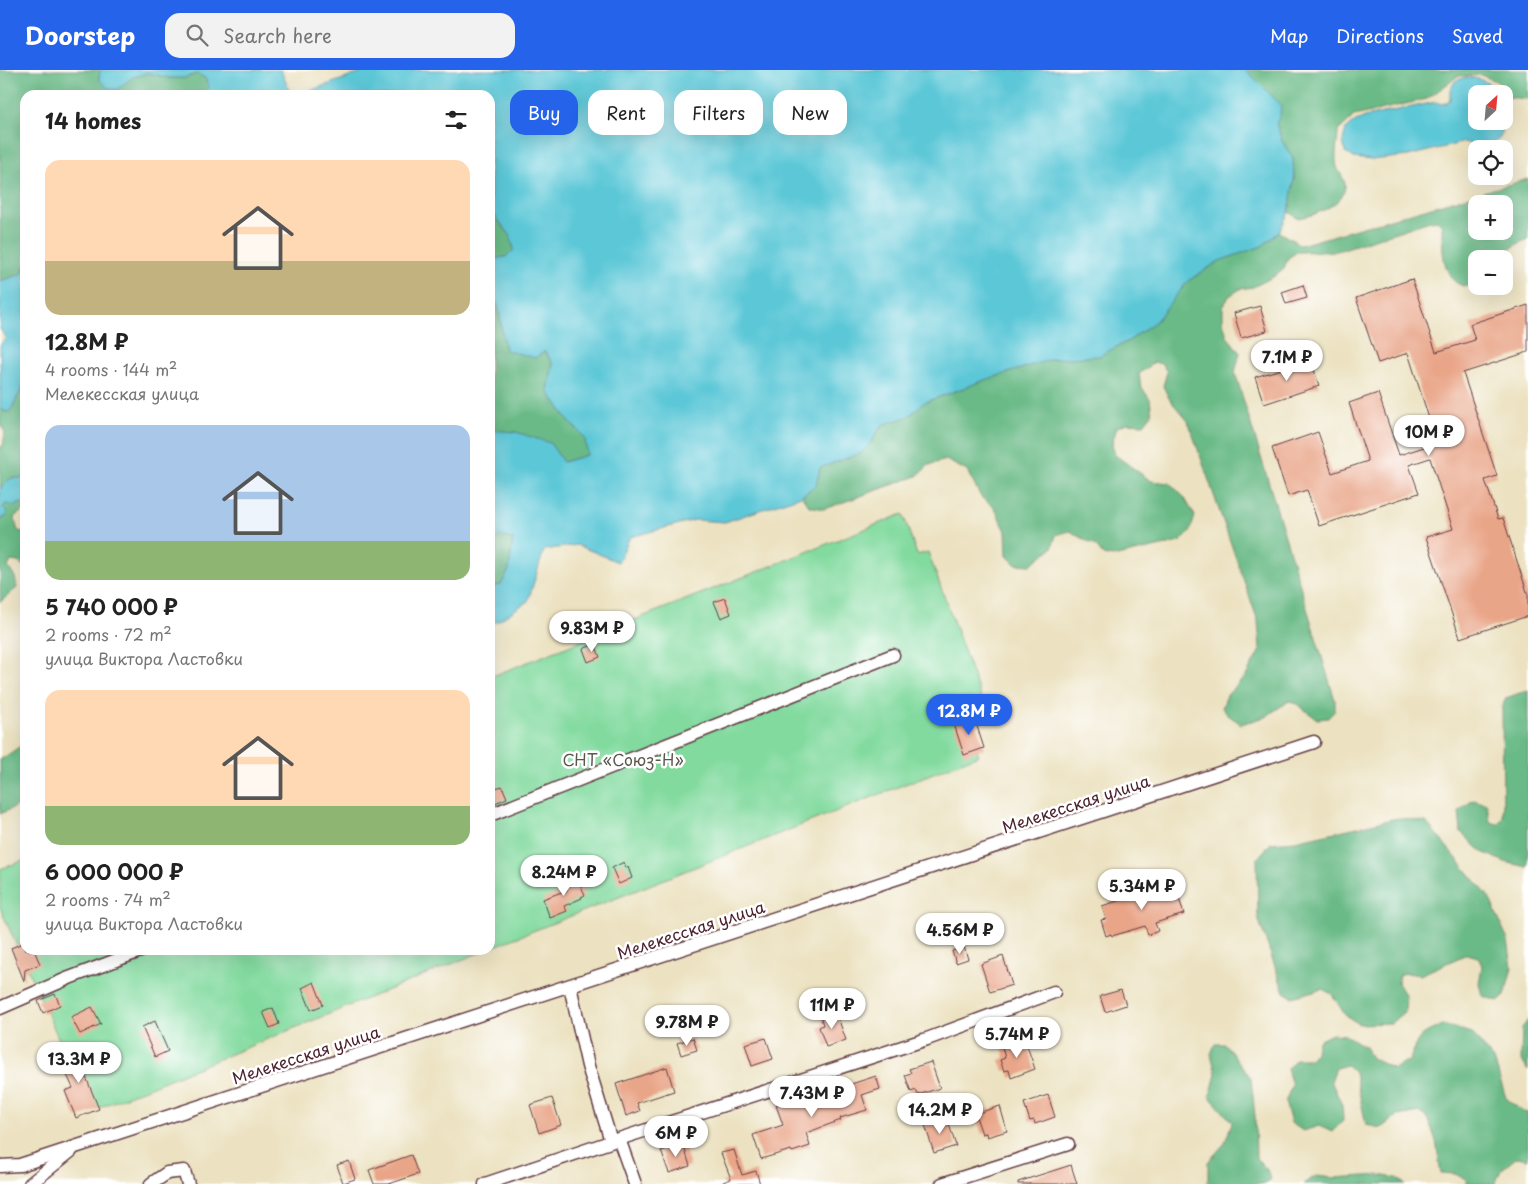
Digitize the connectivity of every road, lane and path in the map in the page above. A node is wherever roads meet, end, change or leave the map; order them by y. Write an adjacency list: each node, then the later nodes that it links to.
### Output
1 (893, 655): 3 (street)
2 (1314, 742): 5 (street, Мелекесская улица)
3 (495, 813)
4 (130, 955): 7 (street)
5 (570, 986): 8 (street); 10 (street, Мелекесская улица)
6 (1054, 992): 8 (street)
7 (0, 1008)
8 (615, 1140): 15 (street); 16 (street)
9 (1068, 1144): 17 (street)
10 (77, 1146): 11 (street, Мелекесская улица); 12 (street)
11 (0, 1166)
12 (30, 1184)
13 (151, 1184): 14 (street)
14 (188, 1184)
15 (485, 1184)
16 (635, 1184)
17 (942, 1184)

